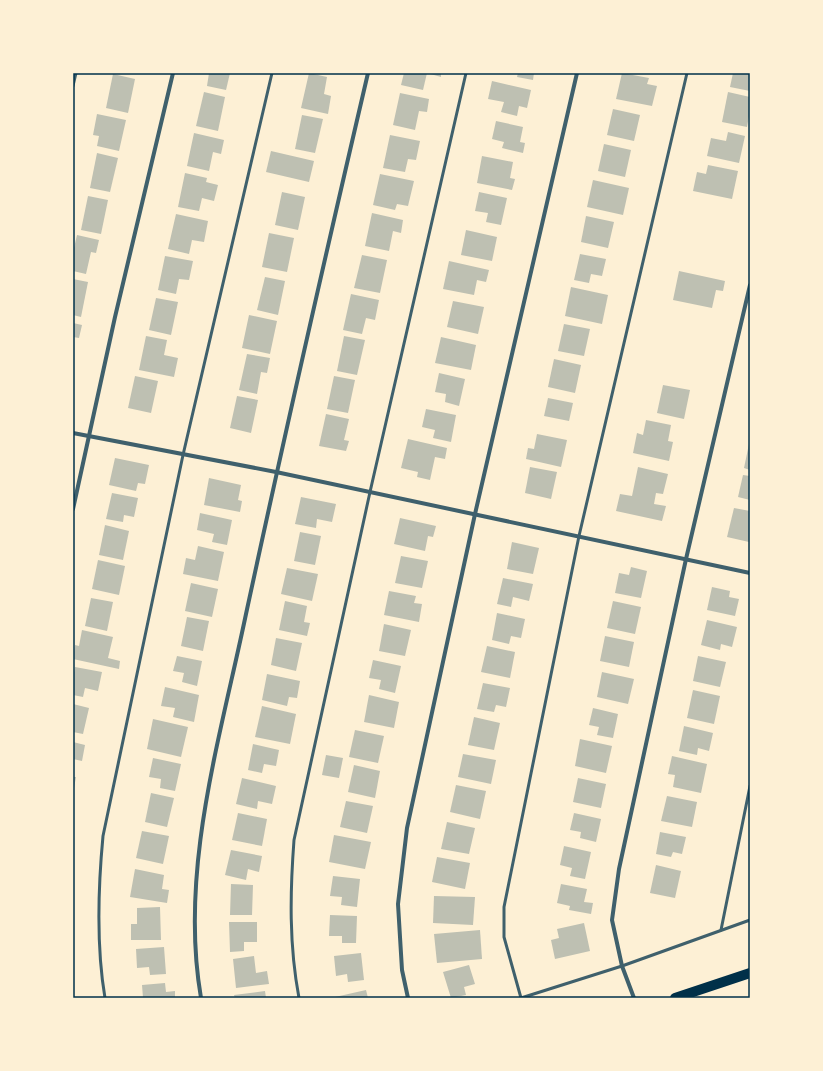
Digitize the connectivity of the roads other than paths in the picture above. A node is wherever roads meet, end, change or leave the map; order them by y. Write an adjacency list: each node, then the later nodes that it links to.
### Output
1 (76, 73): 8 (lane)
2 (173, 73): 11 (street)
3 (272, 73): 12 (lane)
4 (368, 73): 13 (street)
5 (466, 73): 14 (lane)
6 (577, 73): 16 (street)
7 (687, 73): 17 (lane)
8 (73, 86)
9 (750, 285): 18 (street)
10 (73, 433): 11 (street)
11 (89, 437): 12 (street); 15 (street)
12 (183, 454): 13 (street); 25 (lane)
13 (276, 472): 14 (street); 26 (street)
14 (370, 492): 16 (street); 27 (lane)
15 (73, 509)
16 (475, 514): 17 (street); 28 (street)
17 (579, 536): 18 (street); 29 (lane)
18 (686, 559): 19 (street); 23 (street)
19 (750, 573)
20 (750, 786): 22 (lane)
21 (750, 920): 22 (lane)
22 (721, 930): 23 (lane)
23 (622, 966): 29 (lane); 30 (street)
24 (750, 973): 31 (main road)
25 (105, 998)
26 (201, 998)
27 (299, 998)
28 (408, 998)
29 (521, 998)
30 (634, 998)
31 (676, 998)

